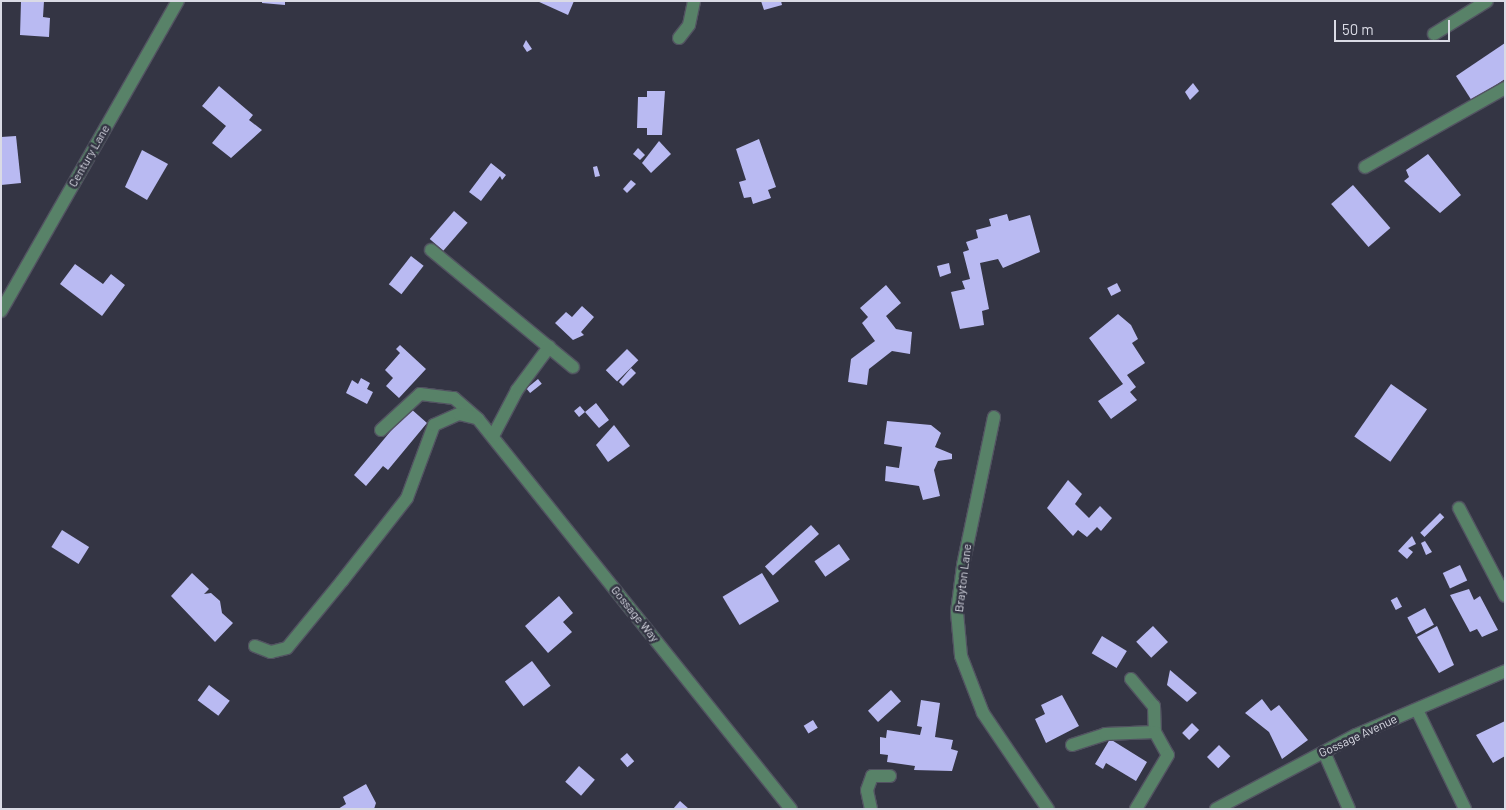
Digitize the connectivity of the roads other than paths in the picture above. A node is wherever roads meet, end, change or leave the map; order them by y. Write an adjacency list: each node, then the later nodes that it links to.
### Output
1 (178, 1): 9 (street, Century Lane)
2 (694, 1): 5 (street)
3 (1487, 1): 4 (street)
4 (1434, 34)
5 (680, 38)
6 (1505, 88): 7 (street)
7 (1365, 166)
8 (431, 250): 10 (street)
9 (1, 311)
10 (549, 346): 11 (street); 15 (street)
11 (573, 367)
12 (994, 417): 28 (street, Brayton Lane)
13 (478, 419): 14 (street, Gossage Way); 15 (street, Gossage Way); 18 (street)
14 (381, 430)
15 (493, 436): 26 (street, Gossage Way)
16 (1459, 508): 17 (street)
17 (1505, 596)
18 (255, 646)
19 (1505, 671): 21 (street, Gossage Avenue)
20 (1131, 679): 22 (street)
21 (1417, 710): 24 (street, Gossage Avenue); 32 (street)
22 (1155, 732): 23 (street); 29 (street)
23 (1072, 745)
24 (1324, 752): 30 (street, Gossage Avenue); 31 (street)
25 (890, 776): 27 (street)
26 (791, 809)
27 (872, 809)
28 (1048, 809)
29 (1136, 809)
30 (1216, 809)
31 (1349, 809)
32 (1465, 809)

